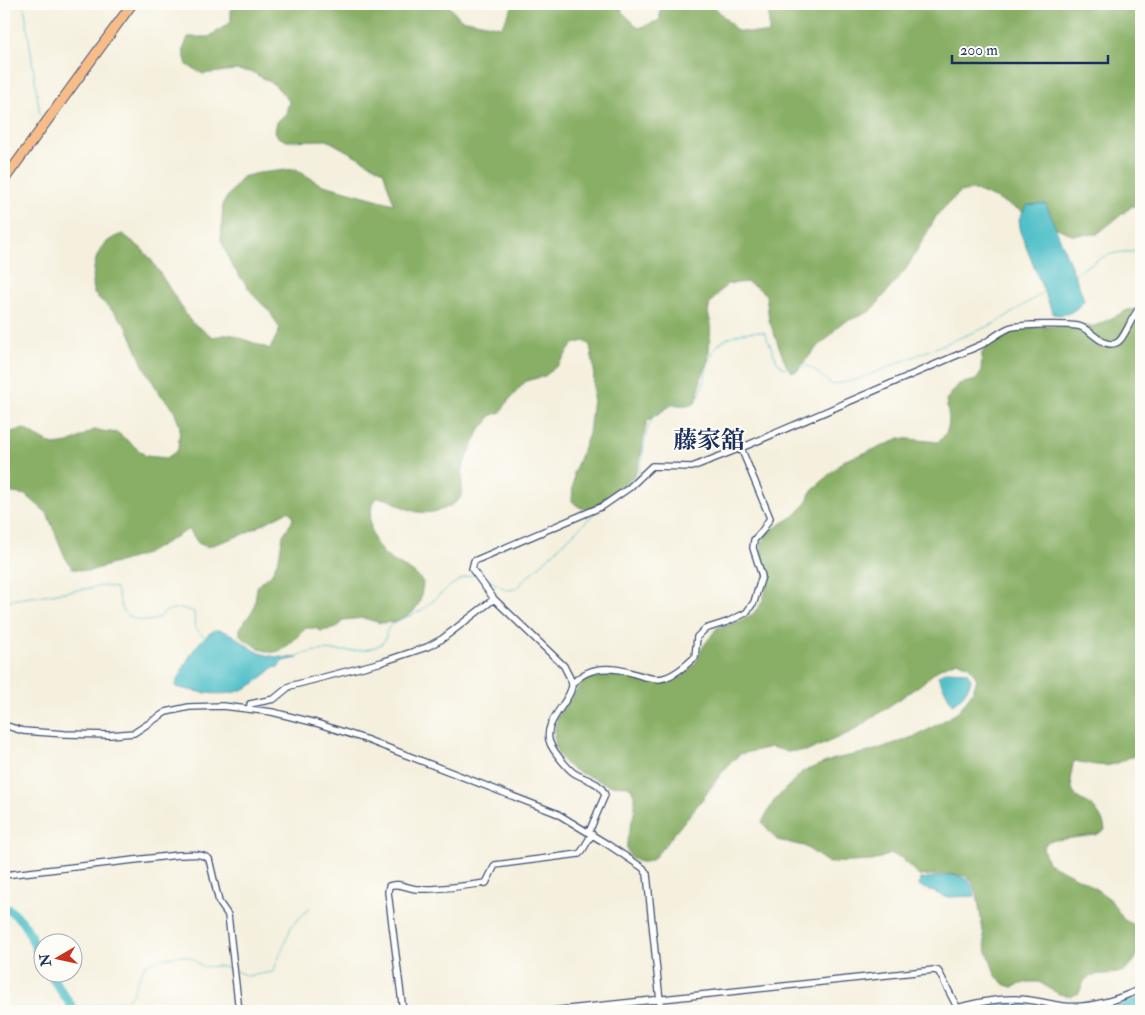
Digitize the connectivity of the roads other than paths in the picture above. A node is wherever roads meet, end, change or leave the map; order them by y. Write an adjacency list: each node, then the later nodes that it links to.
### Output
1 (132, 4): 2 (main road)
2 (4, 180)
3 (1141, 307): 4 (street)
4 (741, 448): 5 (street); 6 (street)
5 (494, 600): 6 (street); 7 (street)
6 (572, 684): 9 (street)
7 (250, 709): 8 (street); 9 (street)
8 (4, 725)
9 (590, 833): 12 (street); 15 (street)
10 (4, 875): 14 (street)
11 (1141, 989): 13 (street)
12 (660, 999): 13 (street); 16 (street); 17 (street)
13 (959, 1009): 18 (street)
14 (239, 1011)
15 (403, 1011)
16 (550, 1011)
17 (661, 1011)
18 (945, 1011)

